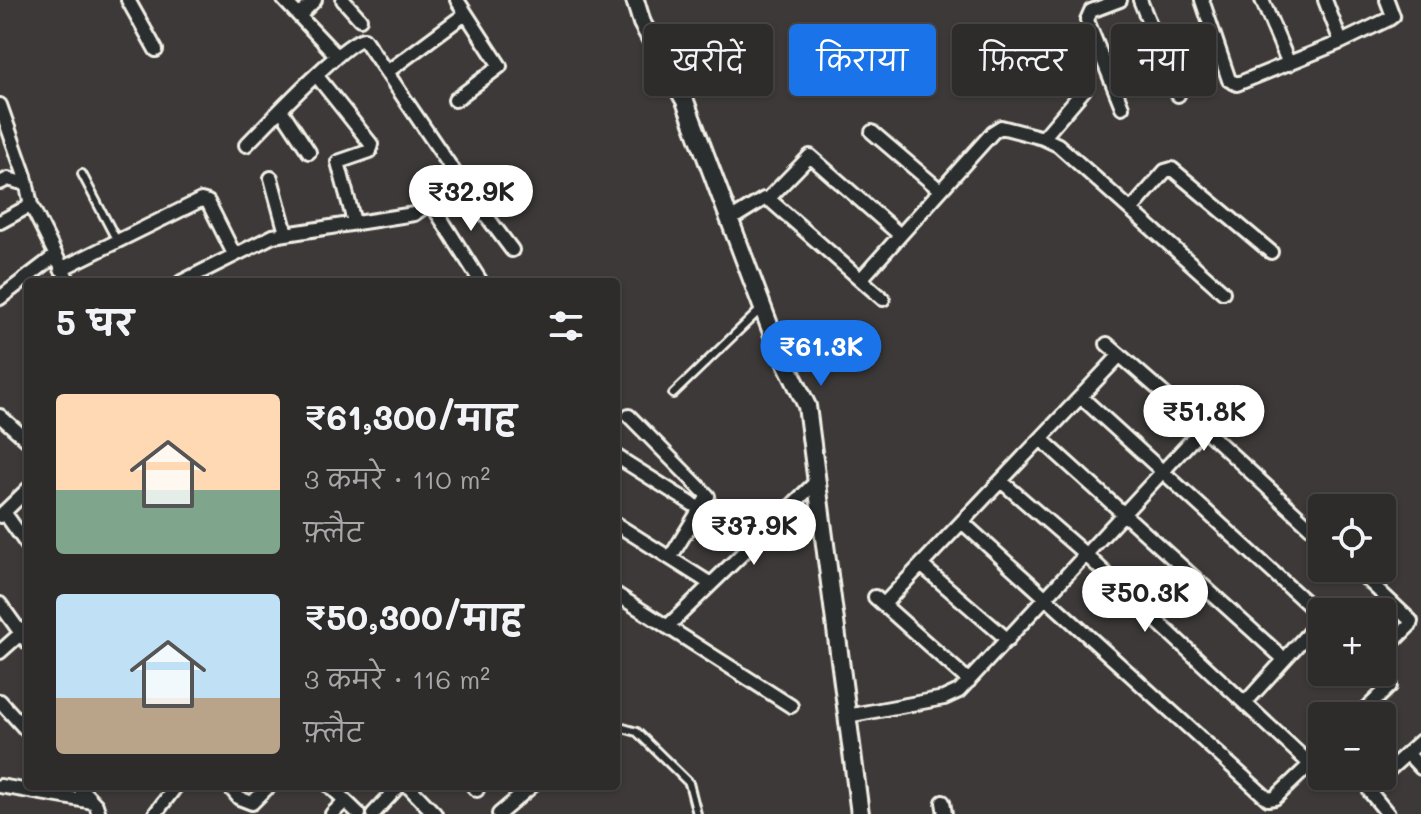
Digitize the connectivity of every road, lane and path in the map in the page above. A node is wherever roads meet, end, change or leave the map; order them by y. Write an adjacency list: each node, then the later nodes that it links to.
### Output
1 (128, 0): 18 (street)
2 (284, 0): 14 (street)
3 (315, 0): 14 (street)
4 (343, 0): 15 (street)
5 (457, 0): 13 (street)
6 (635, 0): 42 (street)
7 (1120, 0): 26 (street)
8 (1140, 0): 16 (street)
9 (1202, 0): 20 (street)
10 (1262, 0): 20 (street)
11 (1325, 0): 17 (street)
12 (1387, 0): 17 (street)
13 (465, 14): 21 (street); 24 (street)
14 (299, 16): 19 (street)
15 (360, 19)
16 (1150, 24)
17 (1341, 42): 20 (street)
18 (156, 50)
19 (333, 52): 21 (street); 22 (street)
20 (1289, 64)
21 (387, 72): 35 (street)
22 (316, 75): 27 (street); 44 (street)
23 (1079, 96): 29 (street)
24 (455, 100)
25 (0, 105): 34 (street)
26 (1122, 107)
27 (282, 111): 30 (street); 31 (street)
28 (872, 132): 37 (street)
29 (1043, 138): 37 (street); 41 (street)
30 (246, 145)
31 (309, 152)
32 (82, 174): 47 (lane)
33 (271, 178): 45 (street)
34 (26, 180): 36 (street); 40 (street)
35 (461, 182): 39 (street); 48 (street)
36 (0, 183)
37 (940, 190): 46 (street)
38 (768, 199): 42 (street); 46 (street); 57 (street)
39 (431, 203): 44 (street); 56 (street)
40 (31, 205): 43 (street); 51 (street)
41 (1131, 210): 49 (street); 59 (street)
42 (730, 220): 62 (street)
43 (0, 222)
44 (354, 222): 45 (street)
45 (286, 233): 50 (street)
46 (900, 235): 57 (street)
47 (117, 241): 50 (street); 52 (street)
48 (512, 250)
49 (1271, 252)
50 (234, 254): 55 (street)
51 (55, 256): 52 (street); 53 (street)
52 (61, 269): 54 (street)
53 (26, 278)
54 (67, 278)
55 (189, 278)
56 (478, 278)
57 (861, 279): 61 (street)
58 (24, 280): 60 (street)
59 (1223, 292)
60 (0, 298)
61 (883, 299)
62 (762, 307): 65 (lane); 74 (street)
63 (1107, 344): 64 (street)
64 (1120, 355): 66 (street); 69 (street)
65 (673, 394)
66 (1081, 397): 71 (street); 73 (street)
67 (629, 416): 77 (street)
68 (3, 424): 70 (street)
69 (1203, 428): 73 (street); 81 (street)
70 (24, 438)
71 (1041, 439): 75 (street); 78 (street)
72 (620, 459): 77 (street)
73 (1162, 471): 78 (street); 93 (street)
74 (817, 481): 88 (street); 109 (street)
75 (1001, 481): 80 (street); 84 (street)
76 (24, 493): 79 (street)
77 (700, 509): 85 (street)
78 (1124, 512): 84 (street); 102 (street)
79 (2, 514): 83 (street)
80 (962, 522): 86 (street); 91 (street)
81 (1308, 525)
82 (620, 527): 85 (street)
83 (24, 541)
84 (1085, 554): 91 (street); 107 (street)
85 (670, 558): 88 (street)
86 (921, 565): 100 (street); 103 (street)
87 (1370, 582): 90 (street)
88 (711, 584): 95 (street)
89 (620, 597): 95 (street)
90 (1387, 598)
91 (1046, 599): 100 (street); 116 (street)
92 (0, 604): 97 (street)
93 (1308, 604)
94 (1396, 607): 99 (street)
95 (667, 627): 108 (street)
96 (1308, 632): 102 (street)
97 (24, 634)
98 (24, 636): 101 (street)
99 (1396, 639)
100 (1008, 640): 103 (street)
101 (0, 652)
102 (1284, 659): 107 (street)
103 (969, 681): 109 (street)
104 (1390, 686): 106 (street)
105 (0, 701): 111 (street)
106 (1373, 702)
107 (1245, 703): 114 (street)
108 (791, 706)
109 (847, 716): 137 (street)
110 (620, 727): 136 (lane)
111 (24, 728)
112 (1421, 741): 113 (street)
113 (1407, 753): 115 (street); 117 (street)
114 (1308, 762)
115 (1396, 763)
116 (1308, 766)
117 (1421, 768)
118 (0, 786): 129 (street)
119 (81, 790): 129 (street)
120 (173, 790): 130 (street)
121 (232, 790): 122 (street)
122 (265, 790)
123 (334, 790): 128 (street)
124 (395, 790): 133 (street)
125 (412, 790): 134 (street)
126 (527, 790): 135 (street)
127 (1370, 790): 138 (street)
128 (345, 801): 131 (street); 132 (street)
129 (96, 808)
130 (155, 814)
131 (332, 814)
132 (359, 814)
133 (373, 814)
134 (435, 814)
135 (499, 814)
136 (697, 814)
137 (860, 814)
138 (1388, 814)

